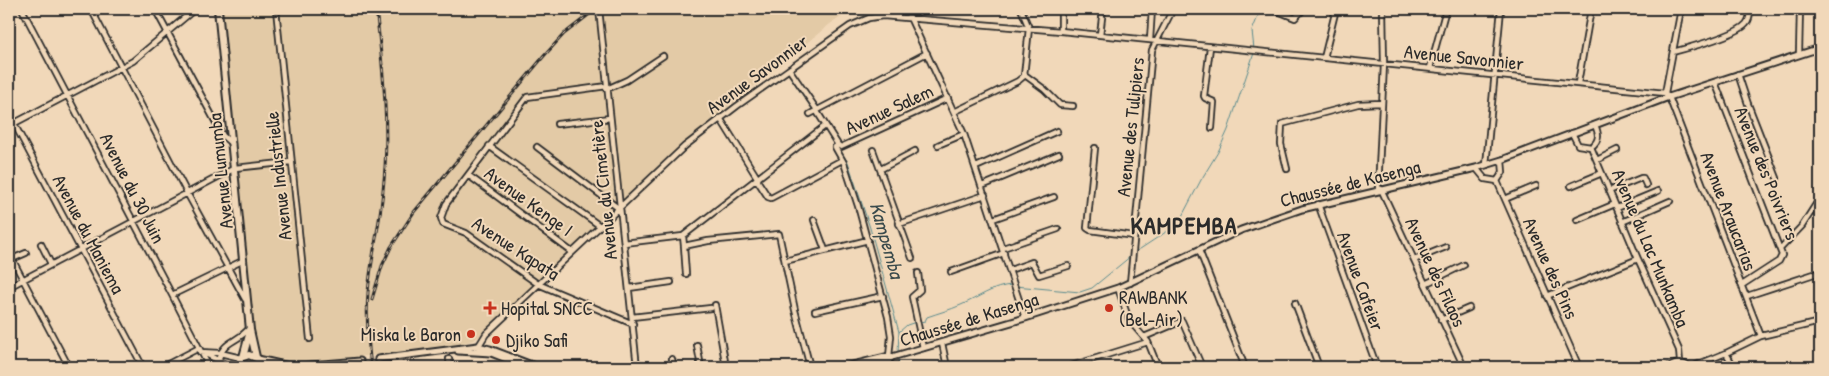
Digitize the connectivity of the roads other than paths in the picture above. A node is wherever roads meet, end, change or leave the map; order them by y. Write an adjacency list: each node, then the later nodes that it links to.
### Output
1 (22, 9): 48 (street, Avenue du 30 Juin)
2 (91, 9): 39 (street)
3 (155, 9): 27 (street)
4 (195, 9): 27 (street)
5 (218, 9): 66 (highway, Avenue Lumumba)
6 (276, 9): 80 (street, Avenue Industrielle)
7 (599, 9): 47 (street, Avenue du Cimetière)
8 (906, 9): 24 (street)
9 (1021, 9): 25 (street)
10 (1061, 9): 26 (street)
11 (1102, 9): 28 (street)
12 (1152, 9): 29 (street)
13 (1173, 9): 30 (street, Avenue des Tulipiers)
14 (1273, 9): 15 (street)
15 (1304, 9)
16 (1336, 9): 37 (street)
17 (1383, 9): 38 (street)
18 (1446, 9): 40 (street)
19 (1501, 9): 44 (street)
20 (1591, 9): 46 (street)
21 (1680, 9): 33 (street)
22 (1750, 9): 33 (street)
23 (1800, 9): 35 (street)
24 (910, 17): 25 (street, Avenue Savonnier); 34 (street); 41 (street, Avenue Savonnier)
25 (1029, 28): 26 (street, Avenue Savonnier); 42 (street)
26 (1062, 31): 28 (street, Avenue Savonnier)
27 (168, 33): 39 (street); 66 (street)
28 (1100, 35): 29 (street, Avenue Savonnier)
29 (1150, 40): 30 (street, Avenue Savonnier)
30 (1156, 41): 31 (street, Avenue Savonnier); 117 (street, Avenue des Tulipiers)
31 (1210, 46): 37 (street, Avenue Savonnier); 62 (street)
32 (1820, 48): 35 (main road, Chaussée de Kasenga)
33 (1673, 52): 49 (street)
34 (927, 53): 50 (street); 53 (street)
35 (1799, 54): 43 (main road, Chaussée de Kasenga)
36 (663, 56): 47 (street)
37 (1324, 58): 38 (street, Avenue Savonnier)
38 (1384, 64): 40 (street, Avenue Savonnier); 51 (street)
39 (122, 67): 48 (street); 99 (street)
40 (1430, 68): 44 (street, Avenue Savonnier)
41 (789, 69): 53 (street); 57 (street, Avenue Savonnier)
42 (1025, 74): 52 (street); 54 (street)
43 (1738, 74): 45 (main road, Chaussée de Kasenga); 89 (street)
44 (1494, 75): 46 (street, Avenue Savonnier); 81 (street)
45 (1715, 82): 49 (main road, Chaussée de Kasenga); 124 (street, Avenue des Poivriers)
46 (1578, 83): 49 (street, Avenue Savonnier)
47 (607, 88): 56 (street, Avenue du Cimetière); 68 (street, Avenue Kapata)
48 (68, 95): 60 (street); 111 (street, Avenue du 30 Juin)
49 (1666, 95): 59 (main road, Chaussée de Kasenga); 151 (street, Avenue Araucarias)
50 (948, 98): 54 (street); 69 (street, Avenue Salem)
51 (1381, 103): 85 (street); 96 (street)
52 (1073, 106)
53 (814, 111): 61 (street)
54 (954, 112): 65 (street)
55 (9, 114): 60 (street, Avenue du Maniema)
56 (610, 118): 58 (street); 107 (street, Avenue du Cimetière)
57 (720, 118): 90 (street); 107 (street, Avenue Savonnier)
58 (557, 124)
59 (1595, 124): 64 (main road, Chaussée de Kasenga); 71 (street)
60 (11, 125): 123 (street, Avenue du Maniema)
61 (824, 127): 69 (street); 90 (street)
62 (1212, 128)
63 (1057, 131): 82 (street)
64 (1572, 133): 71 (street); 78 (main road, Chaussée de Kasenga)
65 (964, 134): 67 (street); 82 (street)
66 (232, 144): 83 (highway, Avenue Lumumba)
67 (938, 145)
68 (490, 146): 88 (street, Avenue Kapata); 114 (street)
69 (838, 146): 77 (street)
70 (537, 147): 107 (street)
71 (1591, 147): 79 (street, Avenue du Lac Munkamba)
72 (1095, 148): 117 (street)
73 (873, 150): 86 (street)
74 (1618, 150): 79 (street)
75 (915, 151): 86 (street)
76 (1059, 154): 93 (street)
77 (842, 160): 90 (street); 118 (street)
78 (1502, 160): 81 (main road, Chaussée de Kasenga); 91 (street)
79 (1597, 160): 87 (street, Avenue du Lac Munkamba)
80 (291, 162): 83 (street); 173 (street, Avenue Industrielle)
81 (1486, 165): 84 (main road, Chaussée de Kasenga)
82 (976, 167): 93 (street)
83 (235, 168): 99 (street); 134 (highway, Avenue Lumumba)
84 (1476, 168): 91 (street); 96 (main road, Chaussée de Kasenga)
85 (1287, 169)
86 (880, 170): 113 (street)
87 (1602, 173): 95 (street); 97 (street, Avenue du Lac Munkamba)
88 (468, 175): 128 (street, Avenue Kenge I); 149 (street, Avenue Kapata)
89 (1777, 178)
90 (758, 180): 116 (street)
91 (1497, 181): 103 (street, Avenue des Pins)
92 (1646, 185): 97 (street)
93 (982, 186): 100 (street)
94 (1536, 186): 103 (street)
95 (1571, 186)
96 (1380, 189): 105 (main road, Chaussée de Kasenga); 136 (street, Avenue des Filaos)
97 (1609, 191): 106 (street, Avenue du Lac Munkamba)
98 (1658, 191): 106 (street)
99 (187, 193): 111 (street); 140 (street)
100 (985, 195): 108 (street); 113 (street)
101 (1054, 197): 108 (street)
102 (1820, 198): 124 (street)
103 (1505, 199): 157 (street, Avenue des Pins)
104 (1670, 201): 112 (street)
105 (1318, 204): 126 (main road, Chaussée de Kasenga); 218 (street, Avenue Cafeier)
106 (1616, 206): 110 (street); 112 (street, Avenue du Lac Munkamba)
107 (619, 208): 114 (street, Avenue Savonnier); 119 (street, Avenue du Cimetière)
108 (993, 219): 127 (street)
109 (814, 220): 125 (street)
110 (1577, 220)
111 (132, 221): 123 (street); 155 (street, Avenue du 30 Juin)
112 (1622, 222): 133 (street, Avenue du Lac Munkamba)
113 (899, 224): 131 (street)
114 (600, 226): 128 (street, Avenue Savonnier)
115 (1058, 228): 127 (street)
116 (682, 236): 119 (street); 121 (street)
117 (1134, 236): 148 (street, Avenue des Tulipiers)
118 (868, 240): 125 (street); 156 (street)
119 (624, 243): 153 (street, Avenue du Cimetière)
120 (42, 244): 137 (street)
121 (684, 246): 135 (street); 144 (street)
122 (1446, 247): 136 (street)
123 (80, 249): 137 (street); 193 (street, Avenue du Maniema)
124 (1780, 249): 151 (street, Avenue des Poivriers)
125 (825, 250): 135 (street)
126 (1199, 250): 148 (main road, Chaussée de Kasenga); 216 (street)
127 (1003, 251): 141 (street); 142 (street)
128 (572, 252): 149 (street, Avenue Savonnier)
129 (9, 253): 132 (street)
130 (26, 253): 132 (street)
131 (912, 258)
132 (12, 259): 146 (street)
133 (1638, 259): 157 (street); 191 (street, Avenue du Lac Munkamba)
134 (244, 260): 140 (street); 160 (highway, Avenue Lumumba)
135 (785, 260): 208 (street)
136 (1414, 260): 150 (street, Avenue des Filaos)
137 (51, 264): 146 (street)
138 (1464, 265): 150 (street)
139 (1068, 266): 141 (street)
140 (228, 268): 155 (street); 160 (street)
141 (1010, 270): 166 (street)
142 (950, 272)
143 (1820, 272): 158 (street)
144 (686, 274)
145 (918, 274): 178 (street)
146 (22, 280): 152 (street); 192 (street)
147 (671, 282): 153 (street)
148 (1130, 283): 154 (main road, Chaussée de Kasenga)
149 (538, 284): 169 (street, Avenue Kapata); 177 (street, Avenue Savonnier)
150 (1425, 284): 167 (street, Avenue des Filaos)
151 (1742, 285): 158 (street, Avenue Araucarias)
152 (9, 287)
153 (629, 288): 165 (street, Avenue du Cimetière)
154 (1118, 288): 166 (main road, Chaussée de Kasenga); 172 (street)
155 (172, 295): 179 (street, Avenue du 30 Juin)
156 (883, 296): 164 (street); 187 (street)
157 (1547, 296): 220 (street, Avenue des Pins)
158 (1746, 296): 171 (street, Avenue Araucarias)
159 (1295, 303): 217 (street)
160 (248, 305): 170 (highway, Avenue Lumumba)
161 (715, 305): 207 (street)
162 (711, 308): 165 (street)
163 (1469, 308): 167 (street)
164 (815, 311)
165 (632, 317): 169 (street, Avenue du Cimetière)
166 (1025, 318): 175 (main road, Chaussée de Kasenga)
167 (1441, 320): 219 (street, Avenue des Filaos)
168 (1820, 322): 171 (street)
169 (633, 324): 204 (street, Avenue du Cimetière)
170 (250, 329): 180 (street); 182 (highway, Avenue Lumumba); 183 (highway, Avenue Lumumba)
171 (1761, 336): 181 (street)
172 (1144, 337): 174 (street); 215 (street)
173 (310, 339)
174 (1148, 342): 190 (street); 214 (street)
175 (942, 343): 178 (main road, Chaussée de Kasenga); 211 (street)
176 (697, 345): 206 (street)
177 (478, 348): 184 (main road); 202 (main road); 203 (main road)
178 (923, 348): 187 (main road, Chaussée de Kasenga)
179 (200, 350): 180 (street); 188 (street); 194 (street); 195 (street, Avenue du 30 Juin)
180 (221, 351): 182 (street); 188 (street)
181 (1726, 353): 222 (street); 223 (street)
182 (242, 358): 183 (highway); 198 (highway, Avenue Lumumba)
183 (257, 358): 199 (highway, Avenue Lumumba); 200 (main road)
184 (378, 359)
185 (449, 359): 201 (street)
186 (672, 359): 205 (street)
187 (892, 359): 209 (main road, Chaussée de Kasenga); 210 (main road, Chaussée de Kasenga)
188 (218, 360): 196 (street); 197 (street)
189 (360, 361): 200 (main road)
190 (1085, 362): 212 (street); 213 (street)
191 (1680, 362): 221 (street); 222 (street)
192 (69, 367)
193 (143, 367)
194 (162, 367)
195 (209, 367)
196 (216, 367)
197 (232, 367)
198 (238, 367)
199 (260, 367)
200 (290, 367)
201 (450, 367)
202 (527, 367)
203 (537, 367)
204 (637, 367)
205 (674, 367)
206 (701, 367)
207 (726, 367)
208 (810, 367)
209 (844, 367)
210 (865, 367)
211 (947, 367)
212 (1068, 367)
213 (1087, 367)
214 (1158, 367)
215 (1202, 367)
216 (1245, 367)
217 (1319, 367)
218 (1377, 367)
219 (1464, 367)
220 (1579, 367)
221 (1668, 367)
222 (1689, 367)
223 (1734, 367)

